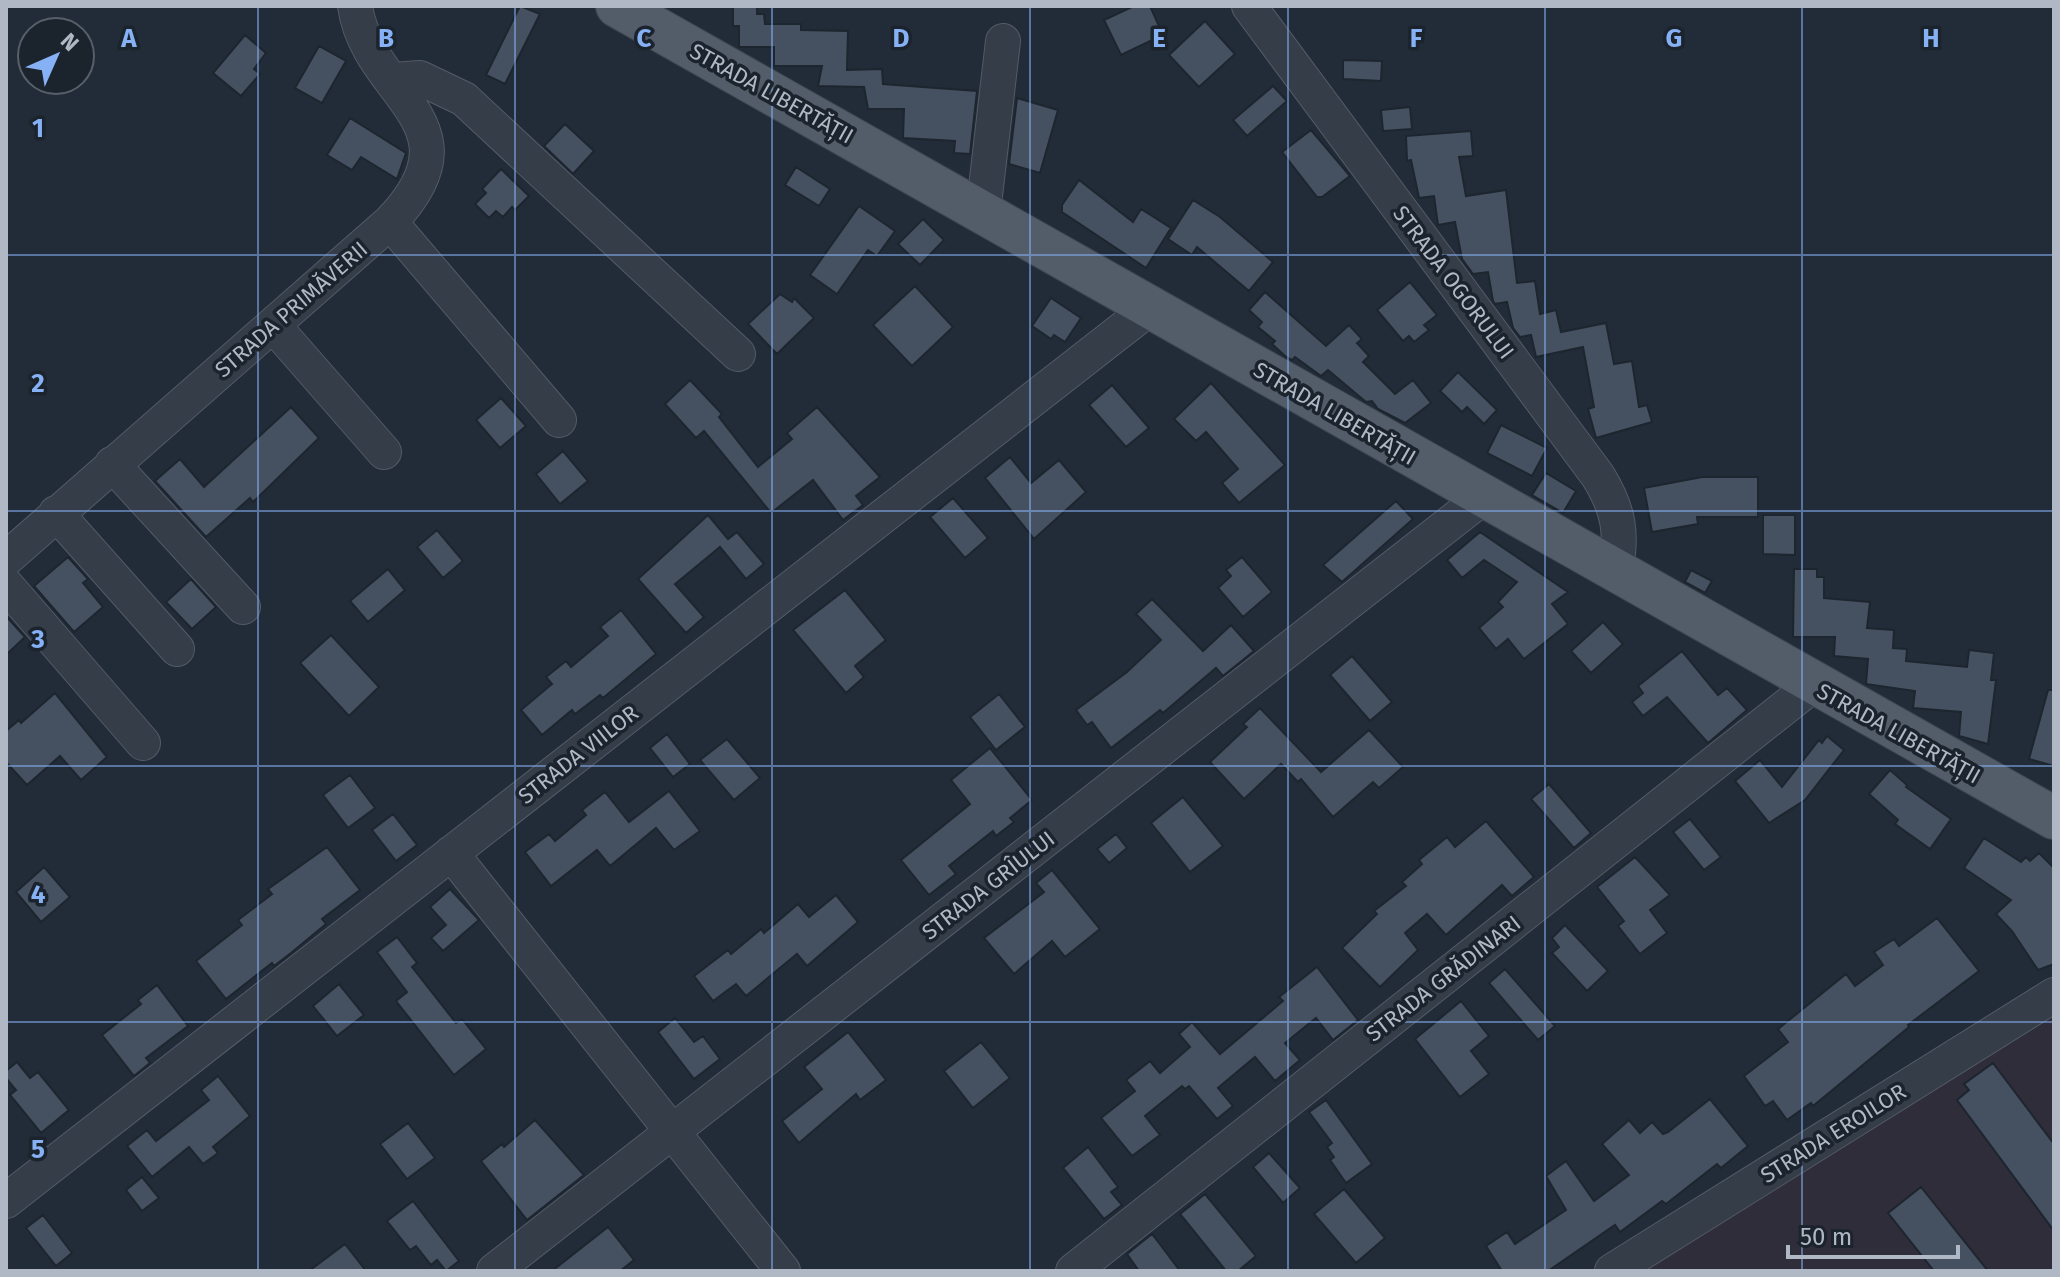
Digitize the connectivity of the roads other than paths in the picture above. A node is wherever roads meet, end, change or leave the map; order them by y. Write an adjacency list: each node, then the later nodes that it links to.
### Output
1 (355, 6): 5 (street, STRADA PRIMĂVERII)
2 (617, 6): 6 (main road, STRADA LIBERTĂȚII)
3 (1249, 6): 17 (street, STRADA OGORULUI)
4 (1003, 41): 6 (street)
5 (393, 80): 7 (street, STRADA PRIMĂVERII); 10 (street)
6 (983, 213): 8 (main road, STRADA LIBERTĂȚII)
7 (390, 222): 9 (street, STRADA PRIMĂVERII); 11 (street)
8 (1151, 307): 14 (main road, STRADA LIBERTĂȚII); 24 (street, STRADA VIILOR)
9 (273, 325): 12 (street); 13 (street, STRADA PRIMĂVERII)
10 (738, 354)
11 (559, 420)
12 (384, 452)
13 (112, 464): 15 (street, STRADA PRIMĂVERII); 19 (street)
14 (1482, 498): 17 (main road, STRADA LIBERTĂȚII); 26 (street, STRADA GRÎULUI)
15 (56, 513): 16 (street, STRADA PRIMĂVERII); 20 (street)
16 (6, 559)
17 (1615, 573): 21 (main road, STRADA LIBERTĂȚII)
18 (6, 585): 22 (street)
19 (243, 607)
20 (177, 649)
21 (1813, 685): 23 (main road, STRADA LIBERTĂȚII); 30 (street, STRADA GRĂDINARI)
22 (143, 743)
23 (2054, 818)
24 (451, 853): 26 (street); 27 (street, STRADA VIILOR)
25 (2054, 995): 31 (street, STRADA EROILOR)
26 (673, 1132): 28 (street, STRADA GRÎULUI); 29 (street)
27 (6, 1201)
28 (494, 1271)
29 (783, 1271)
30 (1073, 1271)
31 (1612, 1271)

